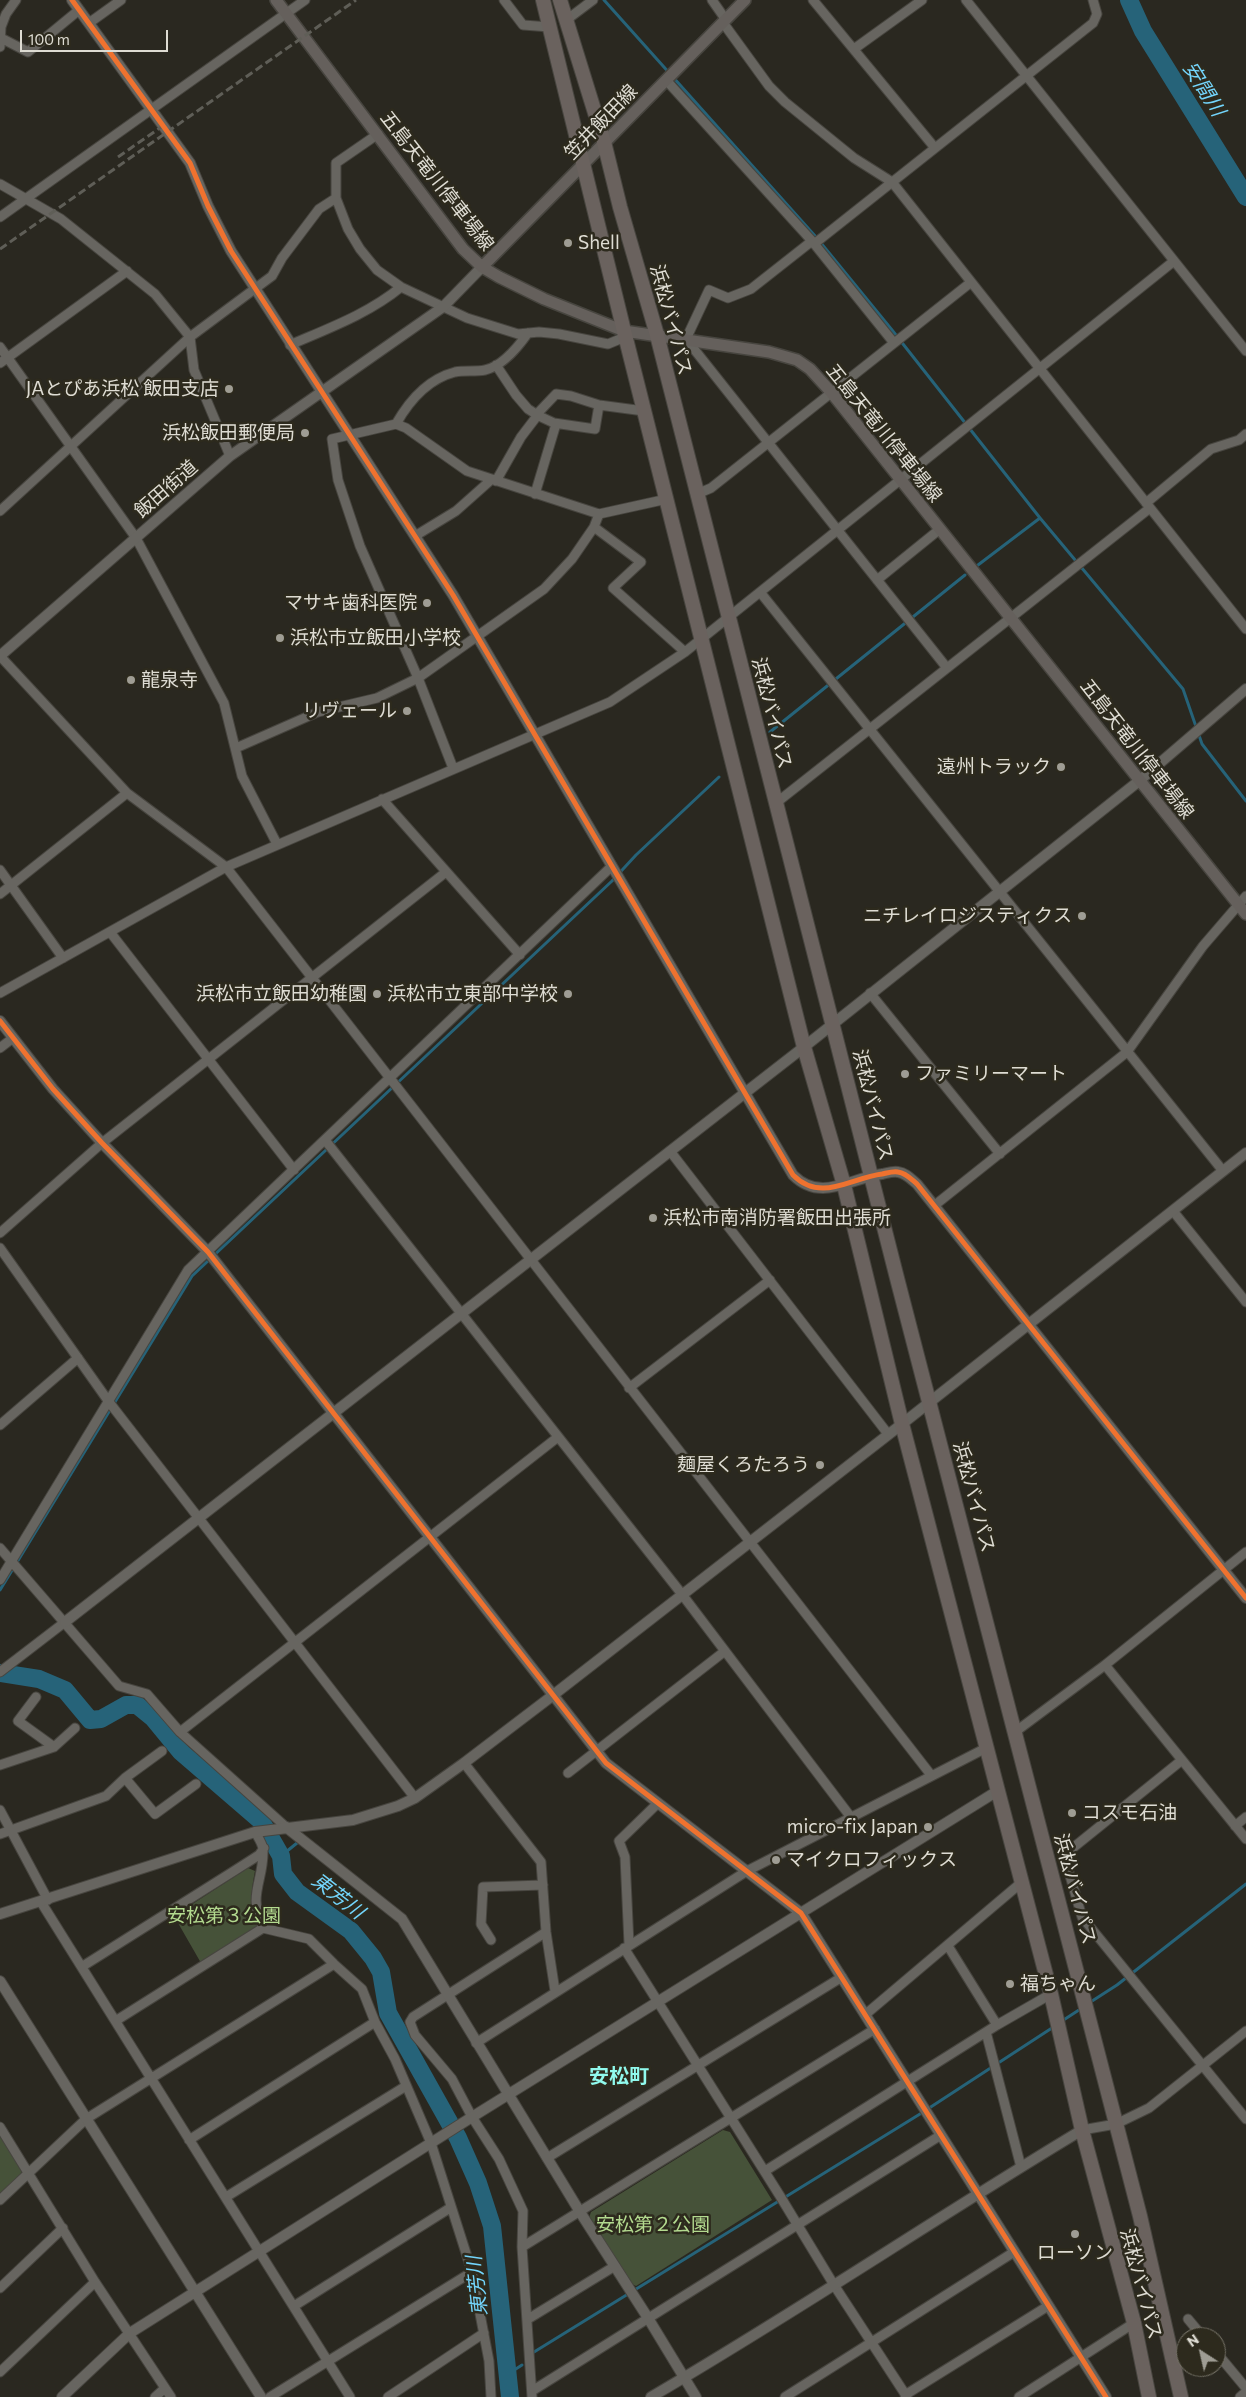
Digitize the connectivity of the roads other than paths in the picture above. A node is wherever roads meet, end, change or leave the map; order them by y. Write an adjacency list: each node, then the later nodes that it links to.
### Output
1 (16, 0): 21 (street)
2 (72, 0): 16 (street)
3 (121, 0): 20 (street)
4 (276, 0): 17 (main road, 五島天竜川停車場線)
5 (305, 0): 17 (street)
6 (504, 0): 22 (street)
7 (543, 0): 22 (highway, 浜松バイパス)
8 (560, 0): 18 (highway, 浜松バイパス)
9 (593, 0): 18 (street)
10 (712, 0): 19 (street)
11 (745, 0): 19 (main road, 笠井飯田線)
12 (813, 0): 24 (street)
13 (922, 0): 24 (street)
14 (966, 0): 25 (street)
15 (1093, 0): 25 (street)
16 (79, 10): 20 (street); 23 (street)
17 (286, 13): 27 (street); 28 (main road, 五島天竜川停車場線)
18 (565, 21): 29 (highway, 浜松バイパス)
19 (725, 22): 26 (main road, 笠井飯田線); 32 (street)
20 (89, 23): 27 (street)
21 (0, 26): 23 (street)
22 (550, 27): 31 (highway, 浜松バイパス)
23 (1, 43)
24 (854, 49): 30 (street)
25 (1027, 75): 30 (street); 38 (street)
26 (666, 80): 29 (main road, 笠井飯田線); 37 (street)
27 (151, 109): 34 (street); 43 (street)
28 (378, 134): 35 (street); 39 (main road, 五島天竜川停車場線)
29 (604, 142): 31 (main road, 笠井飯田線); 47 (highway, 浜松バイパス)
30 (935, 148): 32 (street)
31 (583, 165): 39 (main road, 笠井飯田線); 46 (highway, 浜松バイパス)
32 (892, 182): 37 (street); 41 (street)
33 (0, 184): 34 (street)
34 (28, 198): 36 (street); 40 (street)
35 (336, 198): 42 (street); 43 (street)
36 (0, 217)
37 (813, 243): 49 (street); 50 (street)
38 (1174, 261): 53 (street); 57 (street)
39 (482, 267): 44 (street, 飯田街道); 46 (main road, 五島天竜川停車場線)
40 (127, 271): 48 (street); 54 (street)
41 (970, 282): 50 (street); 57 (street)
42 (401, 287): 44 (street); 51 (street)
43 (255, 291): 48 (street); 51 (street)
44 (443, 307): 45 (street); 58 (street, 飯田街道)
45 (528, 333): 46 (street); 56 (street)
46 (625, 334): 47 (main road, 五島天竜川停車場線); 61 (highway, 浜松バイパス)
47 (657, 335): 49 (main road, 五島天竜川停車場線); 73 (highway, 浜松バイパス)
48 (190, 337): 68 (street); 69 (street)
49 (686, 339): 59 (main road, 五島天竜川停車場線); 67 (street)
50 (894, 343): 59 (street)
51 (290, 345): 58 (street)
52 (0, 347): 54 (street)
53 (1246, 351)
54 (9, 357): 55 (street); 68 (street)
55 (0, 363)
56 (496, 365): 62 (street); 63 (street)
57 (1038, 369): 71 (street); 75 (street)
58 (321, 391): 66 (street); 69 (street, 飯田街道)
59 (831, 392): 67 (street); 71 (main road, 五島天竜川停車場線)
60 (599, 405): 61 (street); 62 (street); 64 (street)
61 (644, 410): 74 (highway, 浜松バイパス)
62 (537, 415): 64 (street); 70 (street)
63 (396, 424): 66 (street); 70 (street)
64 (556, 424): 72 (street)
65 (1246, 434): 75 (street)
66 (349, 435): 81 (street); 93 (street)
67 (768, 443): 73 (street); 80 (street)
68 (71, 446): 76 (street); 82 (street)
69 (230, 456): 82 (street, 飯田街道)
70 (494, 480): 72 (street); 81 (street)
71 (900, 480): 79 (main road, 五島天竜川停車場線); 80 (street)
72 (535, 494): 77 (street)
73 (697, 494): 85 (highway, 浜松バイパス)
74 (667, 499): 77 (street); 89 (highway, 浜松バイパス)
75 (1148, 505): 86 (street); 87 (street)
76 (0, 511)
77 (599, 514): 78 (street)
78 (594, 527): 88 (street); 90 (street)
79 (940, 529): 83 (street); 86 (main road, 五島天竜川停車場線)
80 (837, 530): 83 (street); 84 (street)
81 (414, 536): 88 (street)
82 (136, 538): 91 (street, 飯田街道); 97 (street)
83 (876, 580): 92 (street)
84 (760, 592): 85 (street); 95 (street)
85 (729, 617): 89 (street); 102 (highway, 浜松バイパス)
86 (1012, 619): 92 (street); 99 (main road, 五島天竜川停車場線)
87 (1246, 629)
88 (477, 636): 93 (street); 96 (street)
89 (702, 637): 90 (street); 122 (highway, 浜松バイパス)
90 (685, 652): 96 (street)
91 (0, 656): 100 (street)
92 (948, 668): 95 (street)
93 (418, 678): 97 (street); 98 (street)
94 (1246, 689): 99 (street)
95 (870, 730): 102 (street); 109 (street)
96 (536, 735): 98 (street); 104 (street)
97 (236, 748): 103 (street)
98 (453, 768): 101 (street)
99 (1139, 781): 109 (street); 111 (main road, 五島天竜川停車場線)
100 (127, 793): 105 (street); 108 (street)
101 (382, 799): 103 (street); 107 (street)
102 (776, 803): 120 (highway, 浜松バイパス)
103 (277, 844): 105 (street)
104 (612, 866): 114 (street); 127 (street)
105 (226, 867): 113 (street); 116 (street)
106 (0, 870): 108 (street)
107 (446, 872): 114 (street); 116 (street)
108 (11, 884): 110 (street); 115 (street)
109 (998, 892): 118 (street); 124 (street)
110 (0, 894)
111 (1242, 900): 112 (main road, 五島天竜川停車場線); 124 (street)
112 (1246, 914)
113 (110, 932): 115 (street); 125 (street)
114 (520, 955): 126 (street)
115 (63, 958): 117 (street)
116 (311, 978): 125 (street); 126 (street)
117 (0, 993)
118 (870, 993): 120 (street); 132 (street)
119 (0, 1021): 121 (street)
120 (833, 1023): 122 (street); 135 (highway, 浜松バイパス)
121 (13, 1038): 123 (street); 129 (street)
122 (804, 1047): 127 (street); 136 (highway, 浜松バイパス)
123 (0, 1048)
124 (1128, 1052): 132 (street); 134 (street)
125 (208, 1060): 129 (street); 133 (street)
126 (389, 1080): 128 (street); 142 (street)
127 (744, 1094): 130 (street); 136 (street)
128 (325, 1140): 133 (street); 145 (street)
129 (102, 1143): 139 (street); 141 (street)
130 (670, 1151): 142 (street); 143 (street)
131 (1246, 1153): 134 (street)
132 (1000, 1154): 137 (street)
133 (294, 1170): 141 (street)
134 (1223, 1172): 138 (street)
135 (871, 1175): 136 (street); 137 (street); 150 (highway, 浜松バイパス)
136 (844, 1185): 152 (highway, 浜松バイパス)
137 (935, 1205): 146 (street)
138 (1173, 1211): 144 (street); 146 (street)
139 (0, 1233)
140 (0, 1248): 147 (street)
141 (208, 1252): 149 (street); 151 (street)
142 (530, 1260): 145 (street); 148 (street)
143 (770, 1280): 148 (street); 154 (street)
144 (1246, 1302)
145 (463, 1314): 151 (street); 155 (street)
146 (1028, 1324): 150 (street); 162 (street)
147 (78, 1358): 149 (street); 153 (street)
148 (629, 1388): 158 (street)
149 (108, 1402): 156 (street); 161 (street)
150 (930, 1402): 152 (street); 175 (highway, 浜松バイパス)
151 (333, 1414): 156 (street); 157 (street)
152 (902, 1424): 154 (street); 177 (highway, 浜松バイパス)
153 (0, 1425)
154 (888, 1434): 158 (street)
155 (558, 1436): 157 (street); 164 (street)
156 (199, 1518): 166 (street); 167 (street)
157 (429, 1538): 167 (street); 171 (street)
158 (749, 1542): 164 (street); 184 (street)
159 (0, 1548): 161 (street)
160 (1246, 1552): 162 (street)
161 (12, 1561): 163 (street); 166 (street)
162 (1223, 1570): 165 (street); 169 (street)
163 (0, 1580)
164 (681, 1593): 168 (street); 171 (street)
165 (1246, 1598)
166 (65, 1622): 170 (street); 174 (street)
167 (294, 1643): 174 (street); 188 (street)
168 (725, 1650): 179 (street); 191 (street)
169 (1105, 1665): 175 (street); 180 (street)
170 (0, 1672)
171 (552, 1696): 179 (street); 181 (street)
172 (36, 1698): 176 (street)
173 (75, 1728): 176 (street)
174 (180, 1732): 194 (street)
175 (1014, 1732): 237 (highway, 浜松バイパス)
176 (54, 1746): 182 (street)
177 (988, 1748): 184 (street); 187 (highway, 浜松バイパス)
178 (162, 1751): 185 (street)
179 (595, 1751): 183 (street); 189 (street)
180 (1182, 1760): 193 (street); 228 (street)
181 (464, 1763): 188 (street); 202 (street)
182 (0, 1766)
183 (568, 1772)
184 (930, 1775): 191 (street)
185 (125, 1778): 186 (street); 195 (street)
186 (196, 1784)
187 (999, 1790): 201 (highway, 浜松バイパス); 204 (street)
188 (414, 1798): 194 (street)
189 (658, 1803): 200 (street); 209 (street)
190 (0, 1810): 195 (street)
191 (850, 1816): 200 (street)
192 (1246, 1817): 193 (street)
193 (1235, 1826): 198 (street)
194 (281, 1827): 196 (street); 217 (street)
195 (12, 1830): 197 (street); 203 (street)
196 (258, 1831): 199 (street); 203 (street)
197 (0, 1834)
198 (1246, 1839)
199 (264, 1848): 206 (street); 212 (street)
200 (747, 1871): 204 (street); 209 (street)
201 (1022, 1882): 210 (street); 216 (highway, 浜松バイパス)
202 (543, 1885): 207 (street); 208 (street)
203 (44, 1901): 205 (street); 212 (street)
204 (801, 1912): 213 (street); 218 (street)
205 (0, 1914)
206 (263, 1928): 211 (street); 220 (street)
207 (546, 1932): 215 (street); 217 (street)
208 (491, 1940)
209 (627, 1946): 215 (street); 218 (street)
210 (948, 1946): 219 (street); 222 (street)
211 (334, 1964): 221 (street); 229 (street)
212 (83, 1966): 220 (street)
213 (842, 1976): 219 (street); 227 (street)
214 (0, 1981): 234 (street)
215 (555, 1991): 226 (street)
216 (1051, 1994): 222 (street); 239 (highway, 浜松バイパス)
217 (447, 1996): 226 (street); 236 (street)
218 (659, 2002): 227 (street); 232 (street)
219 (866, 2014): 223 (street)
220 (117, 2020): 229 (street)
221 (375, 2022): 231 (street); 241 (street)
222 (997, 2025): 225 (street)
223 (875, 2029): 230 (street); 233 (street)
224 (1246, 2031): 228 (street)
225 (986, 2032): 230 (street); 244 (street)
226 (476, 2043): 232 (street)
227 (696, 2064): 233 (street); 243 (street)
228 (1203, 2066): 235 (street); 237 (street)
229 (153, 2078): 234 (street); 241 (street)
230 (908, 2082): 240 (street); 245 (street)
231 (406, 2086): 242 (street); 248 (street)
232 (509, 2096): 236 (street); 243 (street)
233 (732, 2118): 245 (street); 251 (street)
234 (86, 2119): 246 (street); 262 (street)
235 (1246, 2119)
236 (468, 2120): 242 (street); 254 (street)
237 (1116, 2124): 239 (street); 297 (highway, 浜松バイパス)
238 (0, 2127): 246 (street)
239 (1082, 2130): 244 (street); 268 (highway, 浜松バイパス)
240 (941, 2135): 247 (street); 252 (street)
241 (189, 2140): 248 (street)
242 (433, 2142): 250 (street); 255 (street)
243 (548, 2158): 251 (street)
244 (1021, 2167): 247 (street)
245 (765, 2171): 252 (street)
246 (28, 2172): 249 (street); 253 (street)
247 (978, 2193): 256 (street); 260 (street)
248 (226, 2197): 255 (street)
249 (0, 2200)
250 (450, 2208): 258 (street); 263 (street)
251 (580, 2212): 254 (street); 257 (street)
252 (797, 2224): 260 (street); 266 (street)
253 (63, 2228): 259 (street); 261 (street)
254 (522, 2247): 265 (street)
255 (260, 2252): 262 (street); 263 (street)
256 (1014, 2252): 264 (street); 272 (street)
257 (615, 2266): 265 (street); 266 (street)
258 (472, 2272): 271 (street); 274 (street)
259 (96, 2282): 270 (street); 276 (street)
260 (834, 2285): 272 (street); 277 (street)
261 (0, 2288)
262 (195, 2292): 270 (street); 287 (street)
263 (294, 2306): 274 (street)
264 (1048, 2306): 273 (street); 283 (street)
265 (528, 2318): 281 (street)
266 (648, 2318): 277 (street); 281 (street)
267 (1188, 2319): 269 (street)
268 (1134, 2323): 273 (street); 296 (highway, 浜松バイパス)
269 (1195, 2327)
270 (130, 2333): 278 (street); 284 (street)
271 (484, 2333): 290 (street); 291 (street)
272 (872, 2342): 282 (street); 283 (street)
273 (1081, 2358): 294 (street); 295 (street)
274 (329, 2361): 288 (street); 289 (street)
275 (1226, 2364): 279 (street)
276 (0, 2372)
277 (684, 2378): 292 (street); 293 (street)
278 (165, 2388): 285 (street); 286 (street)
279 (1246, 2388)
280 (1246, 2392): 298 (street)
281 (532, 2394)
282 (787, 2396)
283 (906, 2396)
284 (62, 2397)
285 (155, 2397)
286 (170, 2397)
287 (261, 2397)
288 (270, 2397)
289 (350, 2397)
290 (388, 2397)
291 (490, 2397)
292 (651, 2397)
293 (696, 2397)
294 (1019, 2397)
295 (1106, 2397)
296 (1148, 2397)
297 (1182, 2397)
298 (1240, 2397)

